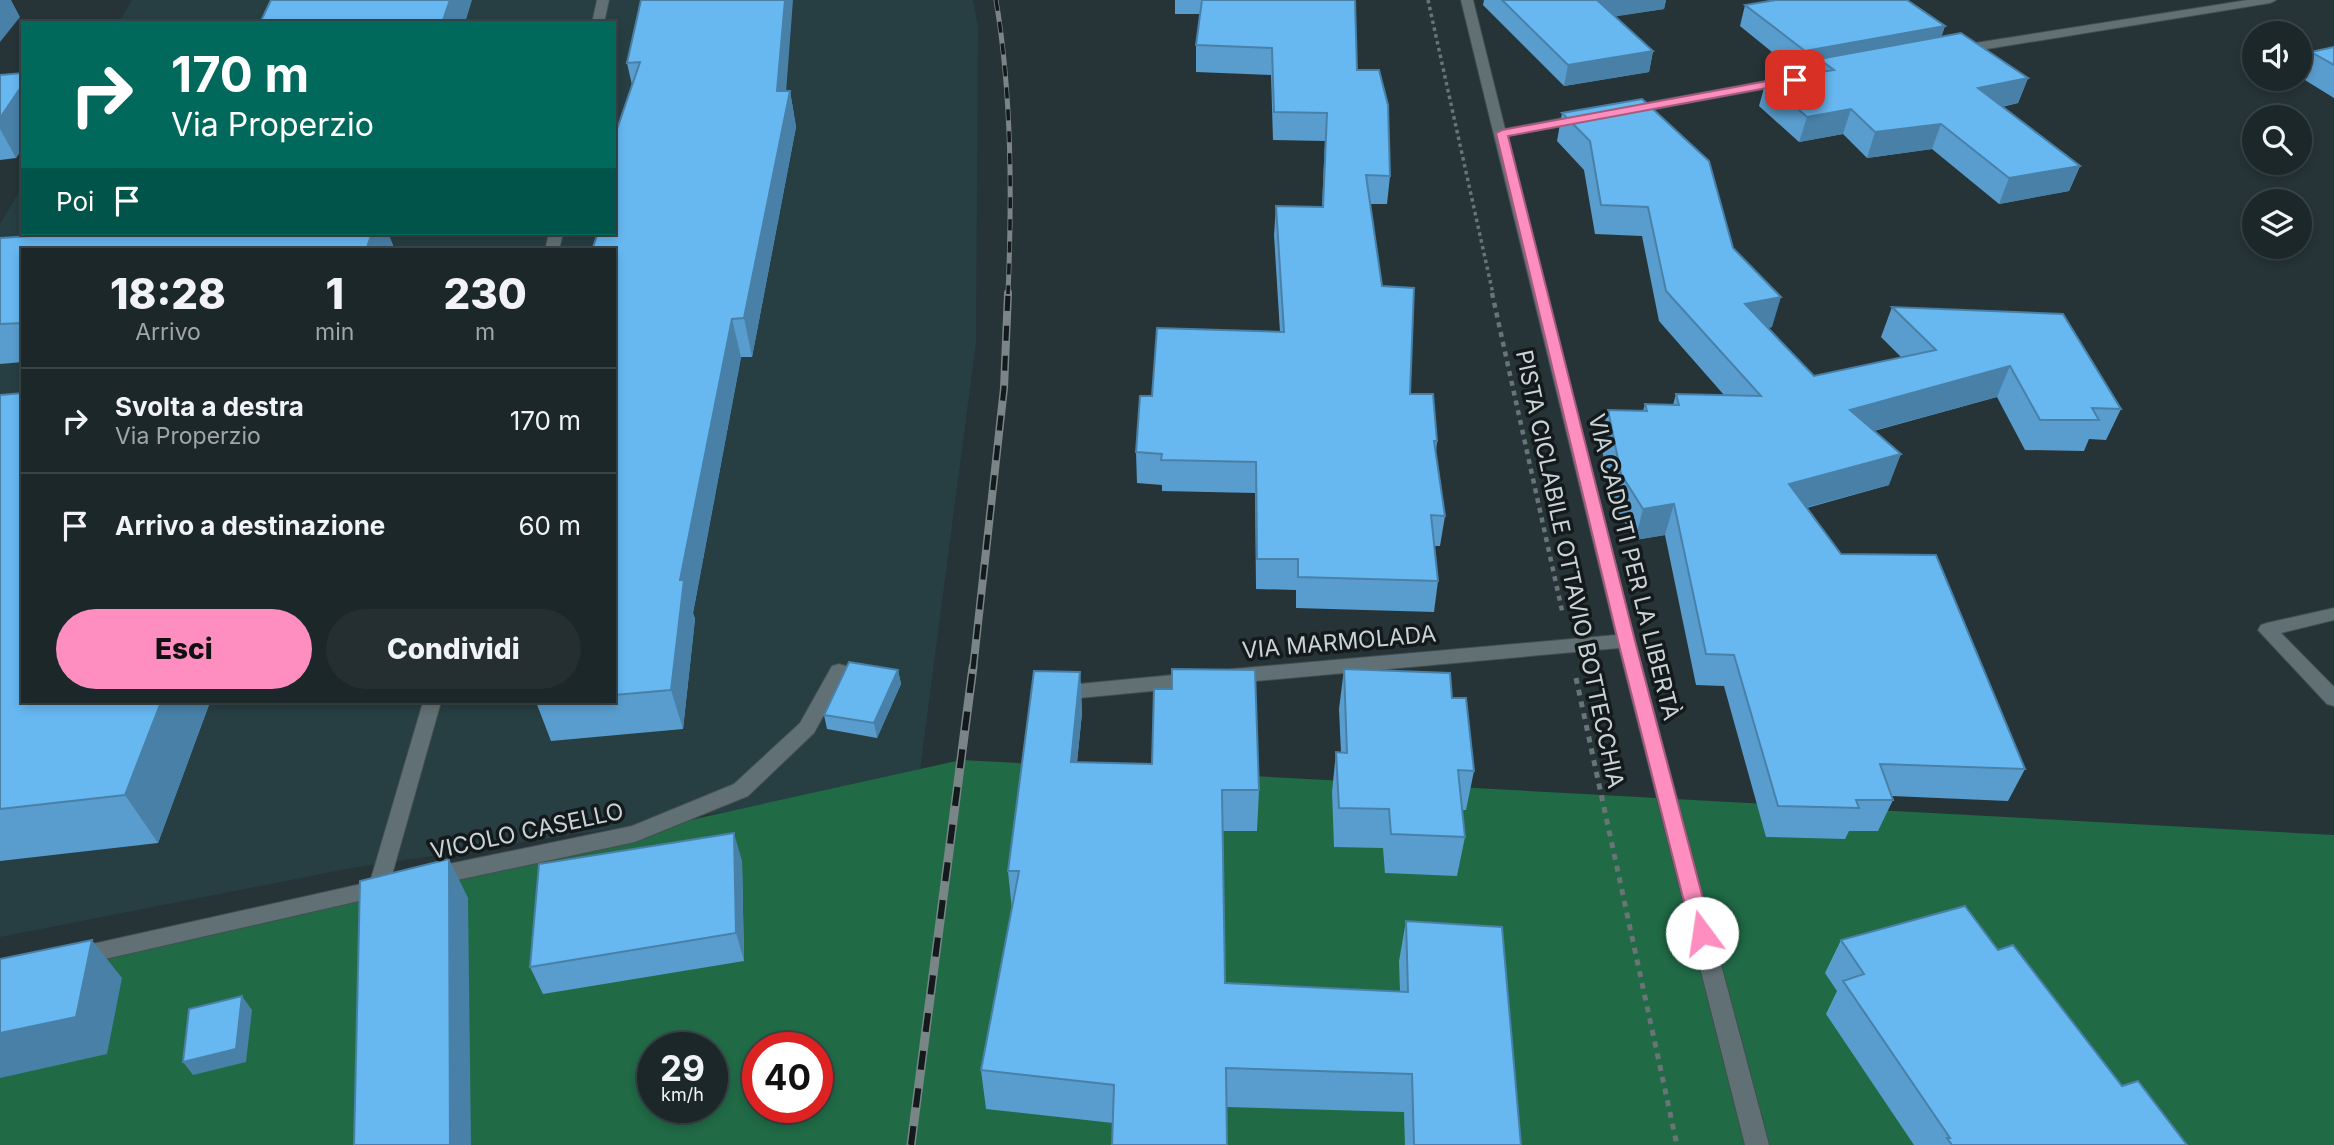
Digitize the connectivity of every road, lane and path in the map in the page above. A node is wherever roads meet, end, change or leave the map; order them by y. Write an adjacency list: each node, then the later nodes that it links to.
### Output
1 (603, 0): 5 (street)
2 (1428, 0): 13 (path, PISTA CICLABILE OTTAVIO BOTTECCHIA)
3 (1467, 0): 10 (street, VIA CADUTI PER LA LIBERTÀ)
4 (2270, 0): 6 (street)
5 (598, 21)
6 (1940, 53)
7 (1803, 78): 8 (street)
8 (1611, 113)
9 (1597, 116): 10 (street)
10 (1502, 133): 12 (street, VIA CADUTI PER LA LIBERTÀ)
11 (2334, 614): 16 (street)
12 (1626, 641): 13 (street, VIA MARMOLADA); 21 (street, VIA CADUTI PER LA LIBERTÀ)
13 (1569, 645): 15 (street, VIA MARMOLADA); 20 (path, PISTA CICLABILE OTTAVIO BOTTECCHIA)
14 (839, 671): 18 (street, VICOLO CASELLO)
15 (1056, 693)
16 (2334, 699)
17 (432, 703): 18 (street)
18 (378, 889): 19 (street, VICOLO CASELLO)
19 (54, 961)
20 (1677, 1145)
21 (1757, 1145)

